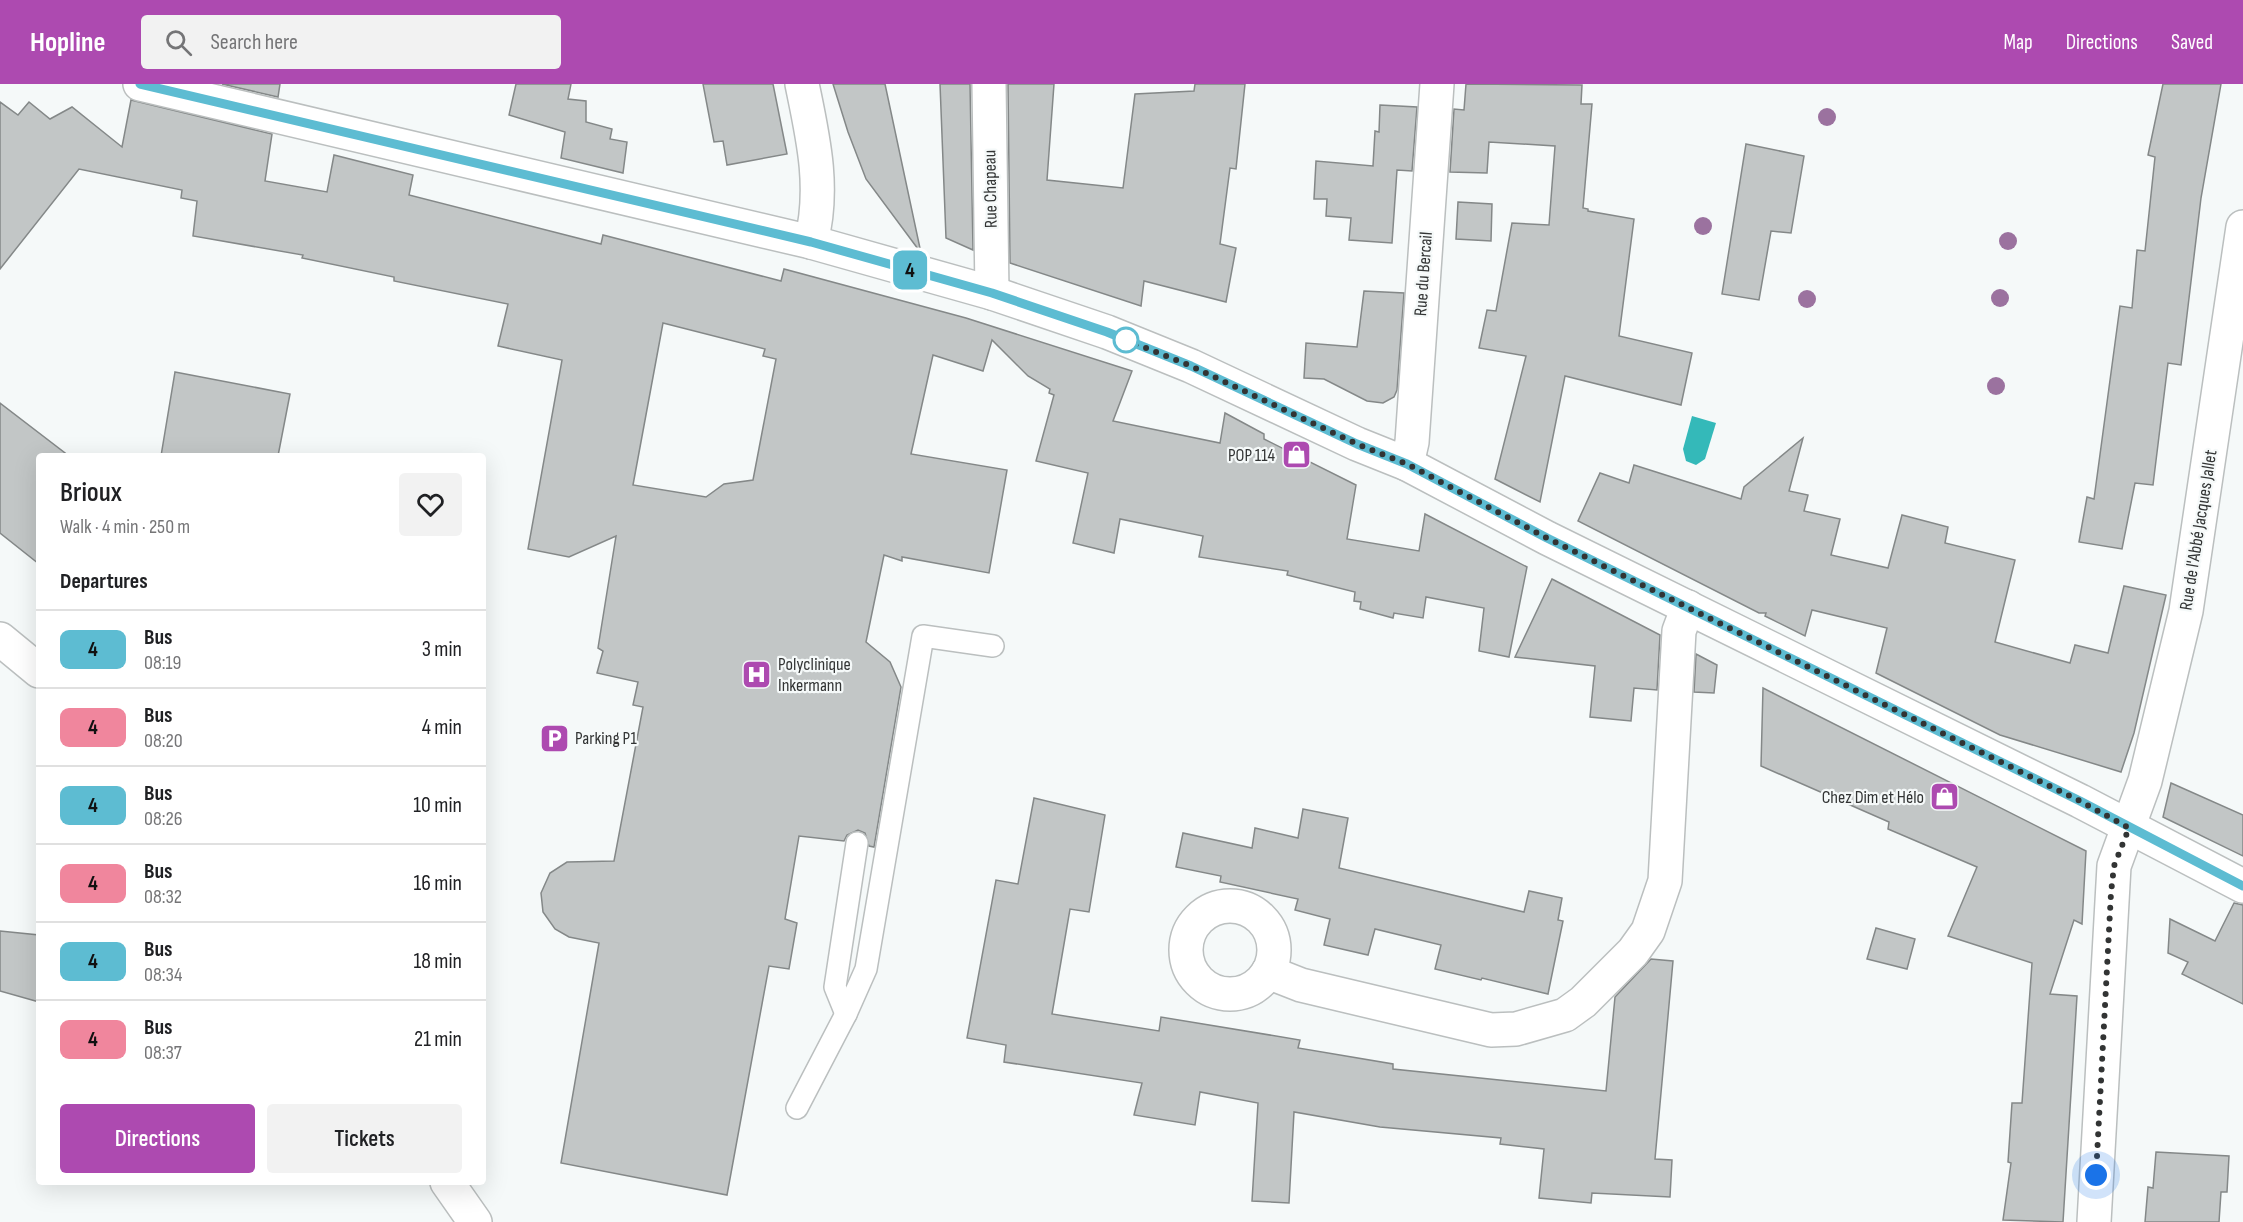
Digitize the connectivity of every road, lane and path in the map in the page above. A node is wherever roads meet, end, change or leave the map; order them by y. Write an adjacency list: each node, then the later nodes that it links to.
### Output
1 (140, 84): 6 (street)
2 (802, 84): 6 (street)
3 (989, 84): 7 (street, Rue Chapeau)
4 (1437, 84): 8 (street, Rue du Bercail)
5 (2243, 227): 13 (street, Rue de l'Abbé Jacques Jallet)
6 (811, 242): 7 (street)
7 (992, 293): 8 (street)
8 (1407, 464): 9 (street)
9 (1688, 607): 13 (street); 16 (street)
10 (0, 639): 12 (street)
11 (993, 646): 17 (lane)
12 (36, 669)
13 (2129, 828): 15 (street); 21 (street, Rue de l'Abbé Jacques Jallet)
14 (857, 843): 17 (lane)
15 (2243, 886)
16 (1268, 972)
17 (846, 1014): 18 (lane)
18 (796, 1108)
19 (449, 1185): 20 (street)
20 (475, 1222)
21 (2094, 1222)

